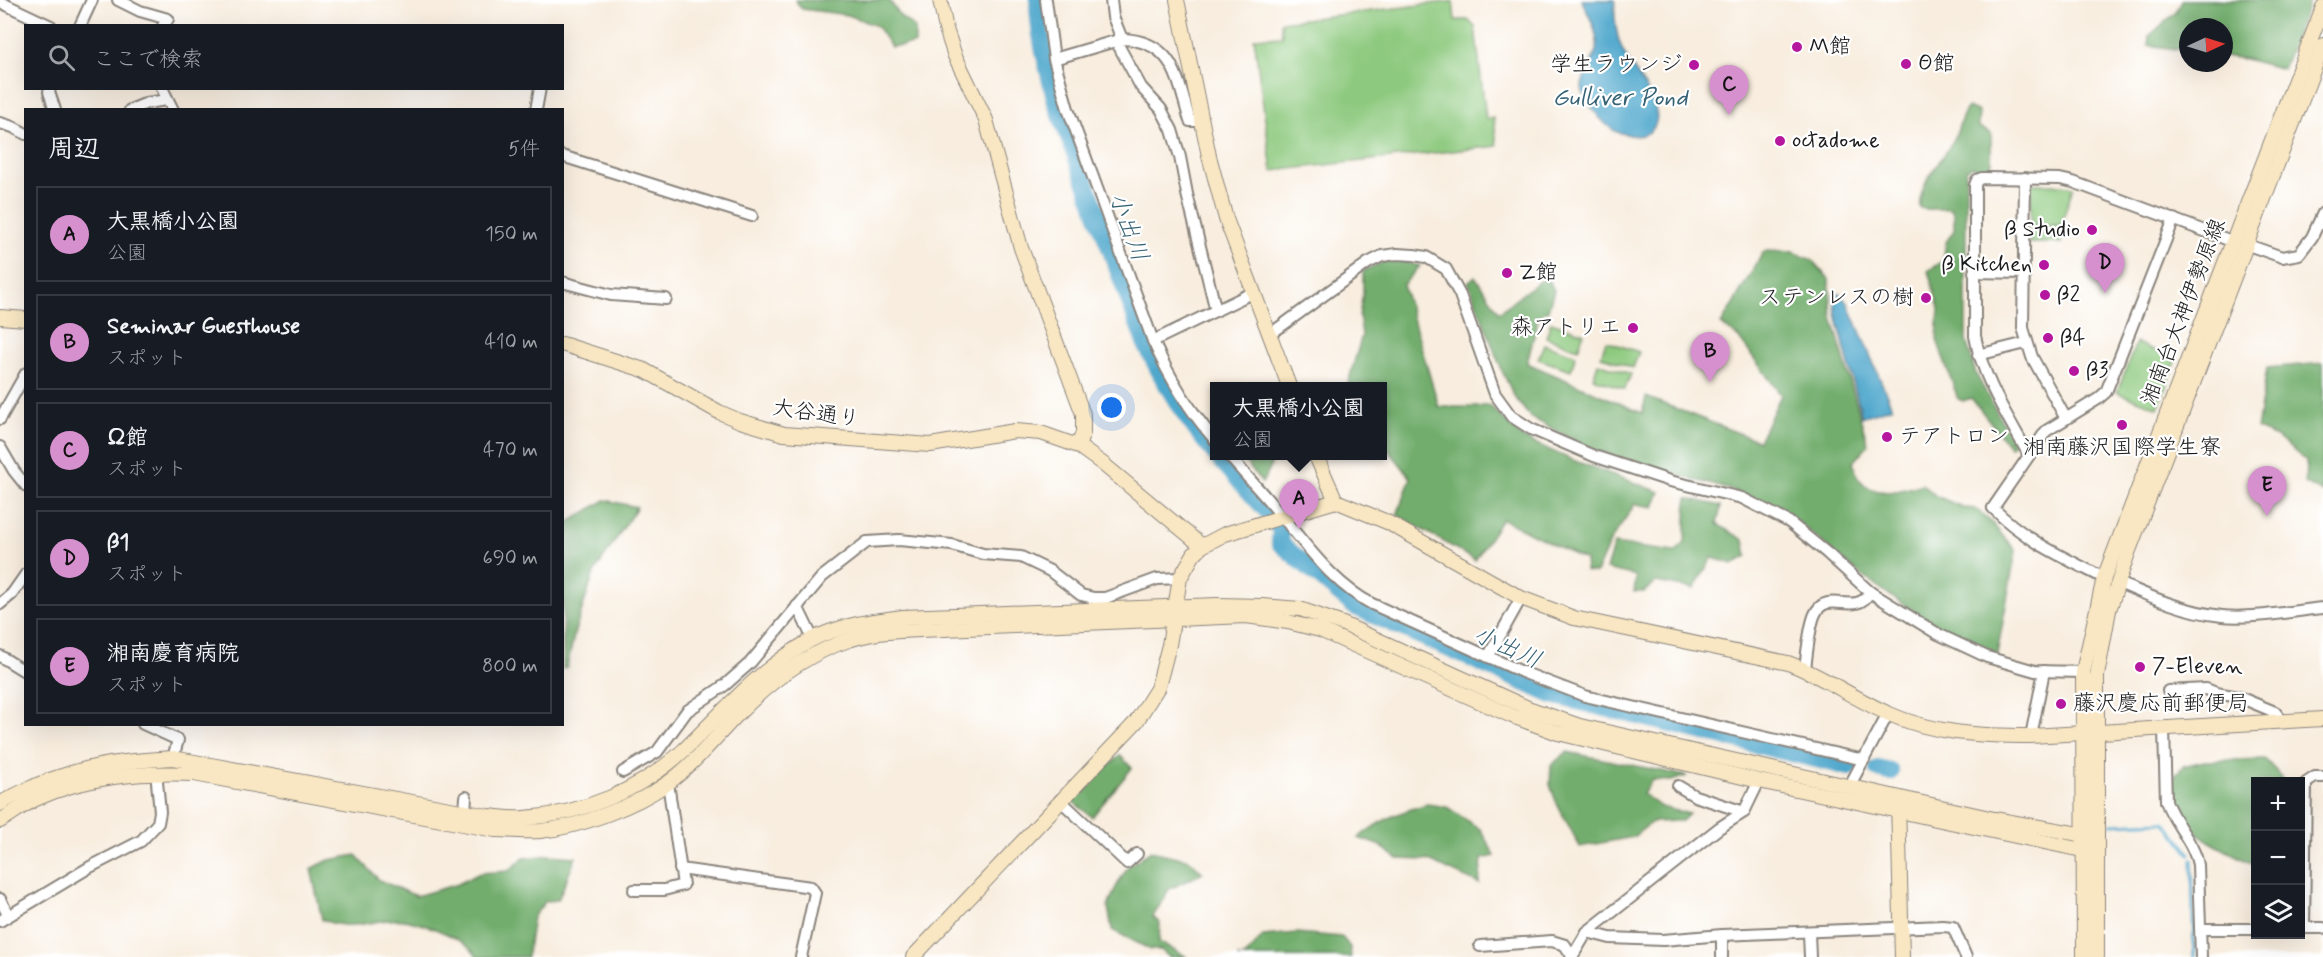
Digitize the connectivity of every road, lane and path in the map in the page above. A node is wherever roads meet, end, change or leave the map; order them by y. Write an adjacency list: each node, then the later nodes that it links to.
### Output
1 (92, 0): 10 (street)
2 (118, 0): 11 (street)
3 (940, 0): 49 (street)
4 (1046, 0): 14 (street)
5 (1111, 0): 12 (street)
6 (1177, 0): 22 (street)
7 (0, 2): 9 (street)
8 (2323, 7): 30 (street, 湘南台大神伊勢原線)
9 (47, 24)
10 (81, 24)
11 (164, 24)
12 (1119, 40): 14 (street); 22 (street); 36 (street)
13 (2323, 45): 30 (street, 湘南台大神伊勢原線)
14 (1054, 59): 40 (street)
15 (50, 90): 19 (street)
16 (163, 90): 18 (street)
17 (540, 90): 21 (street)
18 (170, 105): 20 (street)
19 (54, 108)
20 (135, 108)
21 (536, 108)
22 (1202, 121): 34 (street)
23 (0, 123): 24 (street)
24 (24, 133)
25 (564, 157): 28 (street)
26 (2025, 178): 29 (street); 31 (street); 32 (street)
27 (2323, 213): 30 (street)
28 (752, 216)
29 (2174, 219): 30 (street); 46 (street)
30 (2241, 243): 60 (street, 湘南台大神伊勢原線)
31 (1974, 272): 32 (street); 43 (street)
32 (2024, 273): 41 (street)
33 (564, 283): 35 (street)
34 (1252, 293): 36 (street); 39 (street)
35 (666, 299)
36 (1216, 311): 40 (street)
37 (0, 316): 38 (street)
38 (24, 319)
39 (1269, 335): 45 (street); 61 (street)
40 (1153, 341): 48 (street)
41 (2026, 343): 43 (street); 46 (street)
42 (564, 345): 49 (street, 大谷通り)
43 (1978, 355): 51 (street)
44 (24, 377): 47 (street)
45 (1287, 382)
46 (2065, 417): 51 (street)
47 (0, 419)
48 (1210, 434)
49 (1078, 446): 57 (street, 大谷通り)
50 (0, 447): 54 (street)
51 (2030, 455): 60 (street)
52 (1232, 460): 56 (street)
53 (1318, 460): 55 (street)
54 (24, 484)
55 (1336, 501): 56 (street); 62 (street)
56 (1276, 519): 57 (street); 70 (street)
57 (1202, 546): 59 (street)
58 (24, 577): 63 (street)
59 (1180, 578): 64 (street); 65 (street)
60 (2110, 580): 66 (street); 74 (street, 湘南台大神伊勢原線); 81 (street, 湘南台大神伊勢原線)
61 (1870, 592): 71 (street); 73 (street)
62 (1521, 598): 70 (street); 71 (street)
63 (0, 604)
64 (797, 606): 68 (street); 86 (street)
65 (1176, 606): 67 (street); 68 (street); 90 (street)
66 (2323, 608)
67 (1174, 621): 88 (street); 89 (street); 93 (street)
68 (813, 639): 96 (street)
69 (0, 656): 72 (street)
70 (1488, 657): 84 (street)
71 (1804, 669): 76 (street)
72 (24, 671)
73 (2044, 671): 74 (street); 82 (street)
74 (2083, 672): 81 (street, 湘南台大神伊勢原線)
75 (2168, 691): 78 (street)
76 (1888, 714): 82 (street); 84 (street)
77 (2323, 719): 78 (street)
78 (2283, 722): 80 (street)
79 (147, 726): 83 (street)
80 (2164, 729): 81 (street); 110 (street)
81 (2090, 732): 82 (street); 99 (street, 湘南台大神伊勢原線)
82 (2031, 736)
83 (173, 758): 95 (street); 96 (street)
84 (1864, 760): 90 (street)
85 (156, 772): 89 (street); 98 (street); 106 (street)
86 (623, 772)
87 (2323, 777): 103 (street)
88 (1760, 781): 94 (street); 97 (street)
89 (668, 783): 102 (street)
90 (1850, 785): 94 (street)
91 (1678, 786): 97 (street)
92 (466, 797): 96 (street)
93 (1060, 800): 101 (street); 117 (street)
94 (1898, 802): 99 (street); 100 (street); 107 (street)
95 (0, 804)
96 (465, 812)
97 (1744, 812): 112 (street)
98 (0, 821)
99 (2089, 836): 100 (street, 湘南台大神伊勢原線)
100 (2089, 852): 123 (street, 湘南台大神伊勢原線); 124 (street, 湘南台大神伊勢原線)
101 (1137, 854)
102 (680, 869): 104 (street); 116 (street)
103 (2303, 885)
104 (634, 890)
105 (0, 899): 106 (street)
106 (4, 918)
107 (1900, 926): 113 (street); 121 (street); 122 (street)
108 (2305, 928): 109 (street)
109 (2323, 928)
110 (2201, 929): 111 (street); 125 (street)
111 (2251, 929)
112 (1587, 933): 114 (street); 118 (street)
113 (1809, 933): 114 (street); 120 (street)
114 (1722, 935): 119 (street)
115 (1480, 946): 118 (street)
116 (801, 957)
117 (913, 957)
118 (1572, 957)
119 (1722, 957)
120 (1810, 957)
121 (1902, 957)
122 (1966, 957)
123 (2084, 957)
124 (2097, 957)
125 (2201, 957)

